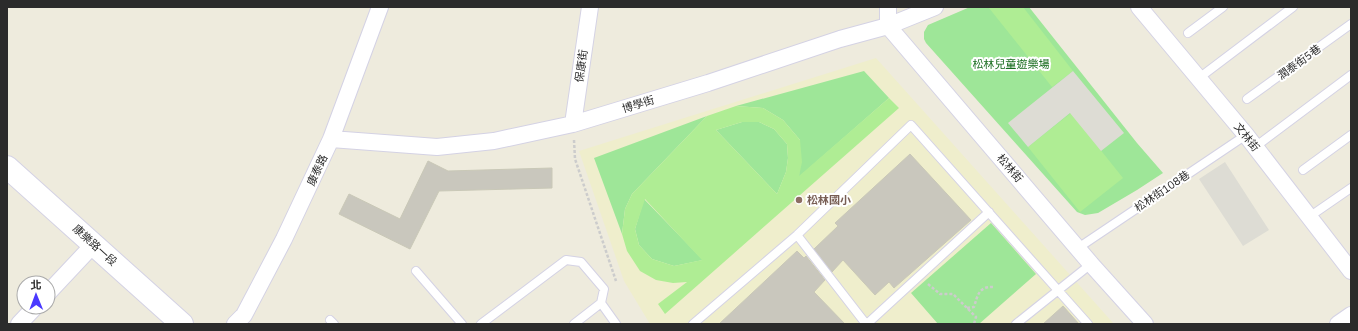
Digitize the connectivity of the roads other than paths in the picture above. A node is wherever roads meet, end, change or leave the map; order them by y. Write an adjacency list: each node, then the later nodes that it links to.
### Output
1 (380, 7): 16 (street, 康泰路)
2 (590, 7): 14 (street, 保康街)
3 (888, 7): 9 (street)
4 (936, 7): 9 (street, 博學街)
5 (1139, 7): 12 (street, 文林街)
6 (1224, 7): 10 (lane)
7 (1293, 7): 12 (lane)
8 (1351, 24): 13 (lane, 潤泰街5巷)
9 (888, 26): 14 (street, 博學街); 25 (street, 松林街)
10 (1188, 33)
11 (1351, 74): 17 (lane, 松林街108巷)
12 (1199, 78): 17 (street, 文林街)
13 (1248, 99)
14 (573, 124): 16 (street, 博學街)
15 (1351, 135): 19 (lane)
16 (331, 139): 36 (street, 康泰路)
17 (1250, 141): 22 (street, 文林街); 25 (lane, 松林街108巷)
18 (7, 167): 24 (street, 康樂路一段)
19 (1303, 170)
20 (1351, 188): 22 (lane)
21 (989, 212): 23 (lane); 30 (lane); 42 (lane)
22 (1309, 217): 28 (street, 文林街)
23 (798, 235): 41 (lane); 42 (lane)
24 (94, 244): 29 (street); 35 (street, 康樂路一段)
25 (1078, 248): 26 (street, 松林街)
26 (1091, 264): 30 (lane); 45 (street, 松林街)
27 (416, 271): 37 (lane)
28 (1351, 271)
29 (56, 284)
30 (1058, 290): 43 (lane); 44 (lane)
31 (601, 303): 38 (lane); 39 (lane); 40 (lane)
32 (27, 315): 34 (street)
33 (1351, 315): 46 (street)
34 (19, 324)
35 (182, 324)
36 (236, 324)
37 (462, 324)
38 (480, 324)
39 (574, 324)
40 (616, 324)
41 (693, 324)
42 (867, 324)
43 (1016, 324)
44 (1088, 324)
45 (1145, 324)
46 (1338, 324)

